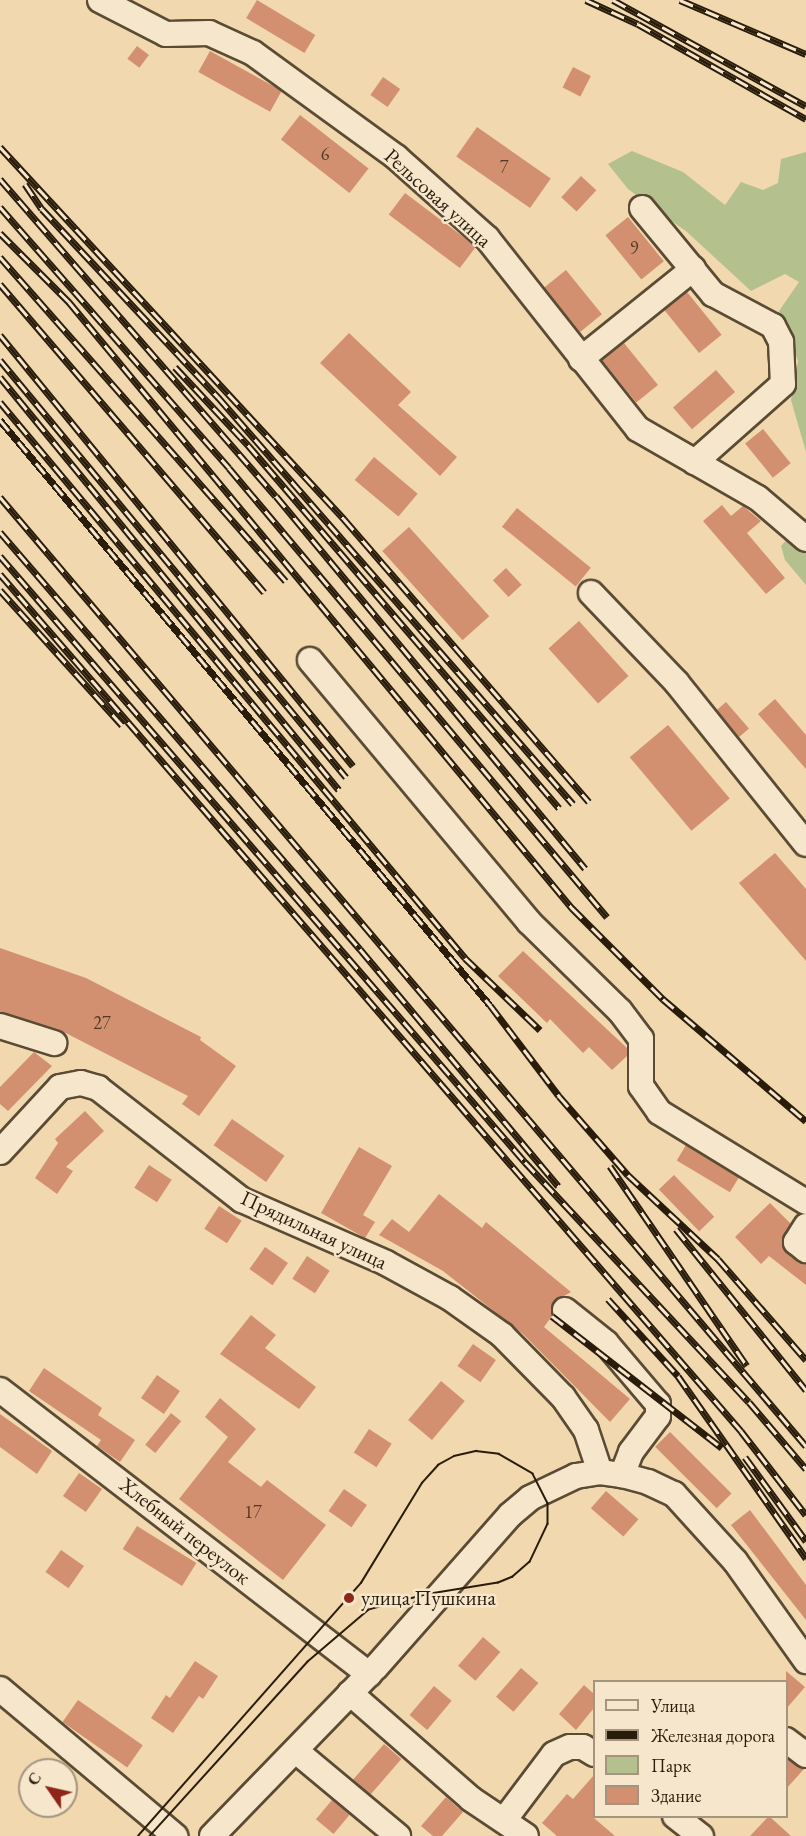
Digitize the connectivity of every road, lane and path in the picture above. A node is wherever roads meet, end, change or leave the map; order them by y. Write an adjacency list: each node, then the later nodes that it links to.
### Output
1 (100, 0): 4 (street, Рельсовая улица)
2 (642, 208): 3 (street)
3 (693, 269): 4 (street); 5 (street)
4 (581, 359): 5 (street, Рельсовая улица)
5 (695, 462): 6 (street, Рельсовая улица)
6 (806, 539)
7 (591, 593): 9 (street)
8 (310, 660): 13 (street)
9 (806, 844)
10 (0, 1026): 11 (street)
11 (54, 1043)
12 (0, 1152): 18 (street, Прядильная улица)
13 (806, 1202)
14 (806, 1226): 15 (street)
15 (806, 1250)
16 (565, 1310): 18 (street)
17 (0, 1390): 20 (street, Хлебный переулок)
18 (611, 1474): 19 (street); 20 (street)
19 (806, 1661)
20 (369, 1674): 22 (street)
21 (0, 1689): 29 (street)
22 (351, 1694): 24 (street); 28 (street)
23 (788, 1742): 26 (street)
24 (296, 1751): 30 (street); 31 (street)
25 (593, 1753): 28 (street)
26 (806, 1755)
27 (678, 1818): 33 (street)
28 (505, 1819): 32 (street)
29 (175, 1836)
30 (212, 1836)
31 (398, 1836)
32 (526, 1836)
33 (701, 1836)

